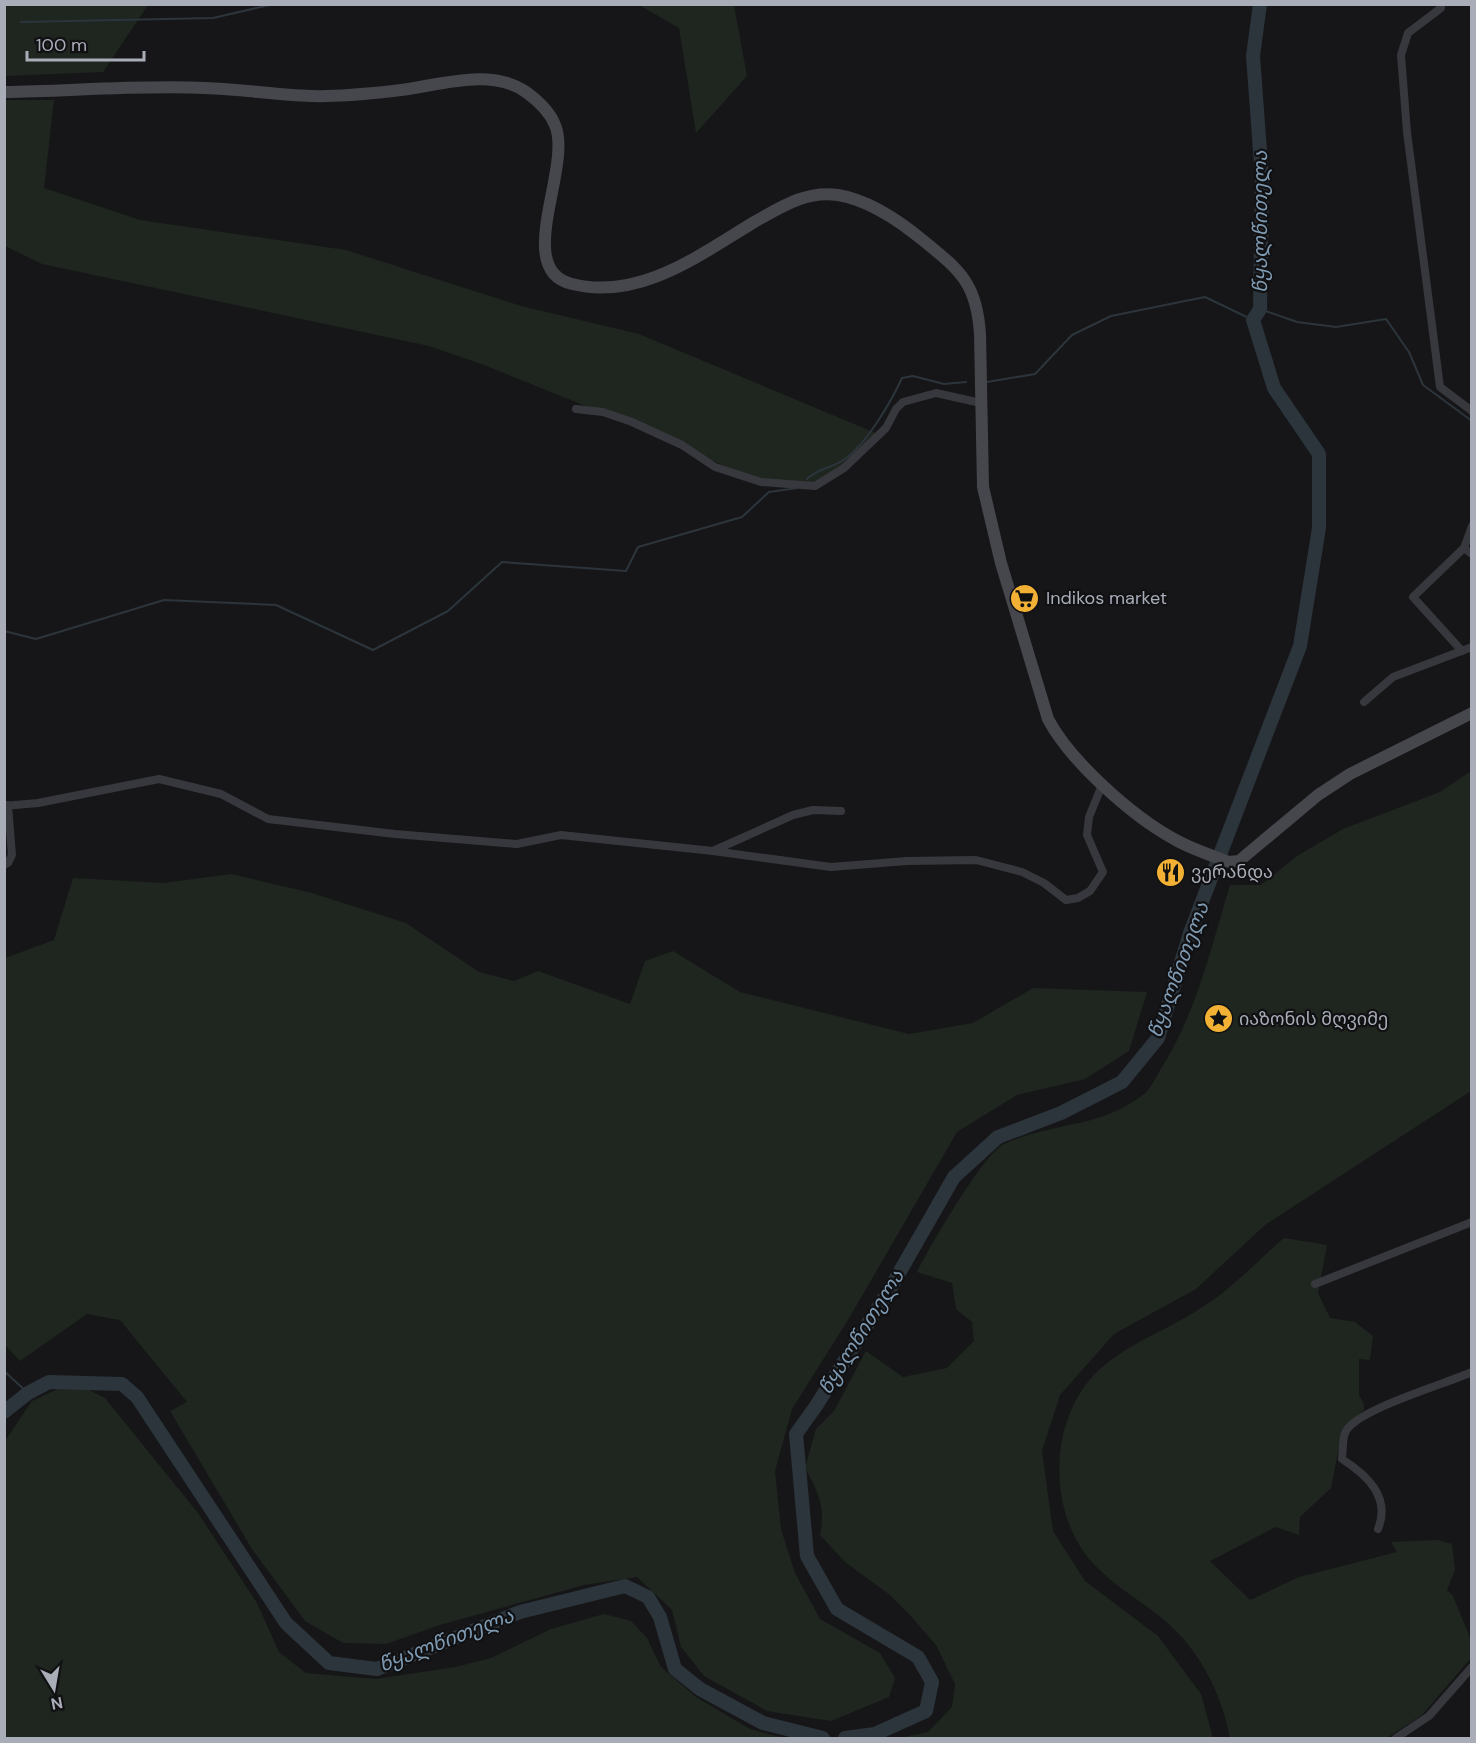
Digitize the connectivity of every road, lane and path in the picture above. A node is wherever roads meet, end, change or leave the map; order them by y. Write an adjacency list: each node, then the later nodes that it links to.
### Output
1 (1441, 4): 5 (street)
2 (4, 92): 3 (main road)
3 (981, 403): 4 (street); 12 (main road)
4 (576, 409)
5 (1472, 411)
6 (1472, 526): 7 (street)
7 (1468, 551): 9 (street)
8 (1472, 647): 9 (street)
9 (1462, 651): 10 (street)
10 (1364, 702)
11 (1472, 712): 12 (main road)
12 (1102, 784): 15 (street)
13 (6, 806): 15 (street); 16 (street)
14 (841, 811): 15 (street)
15 (713, 851)
16 (4, 865)
17 (1472, 1222): 18 (street)
18 (1315, 1284)
19 (1472, 1372): 20 (street)
20 (1378, 1529)
21 (1472, 1668): 22 (street)
22 (1396, 1738)

